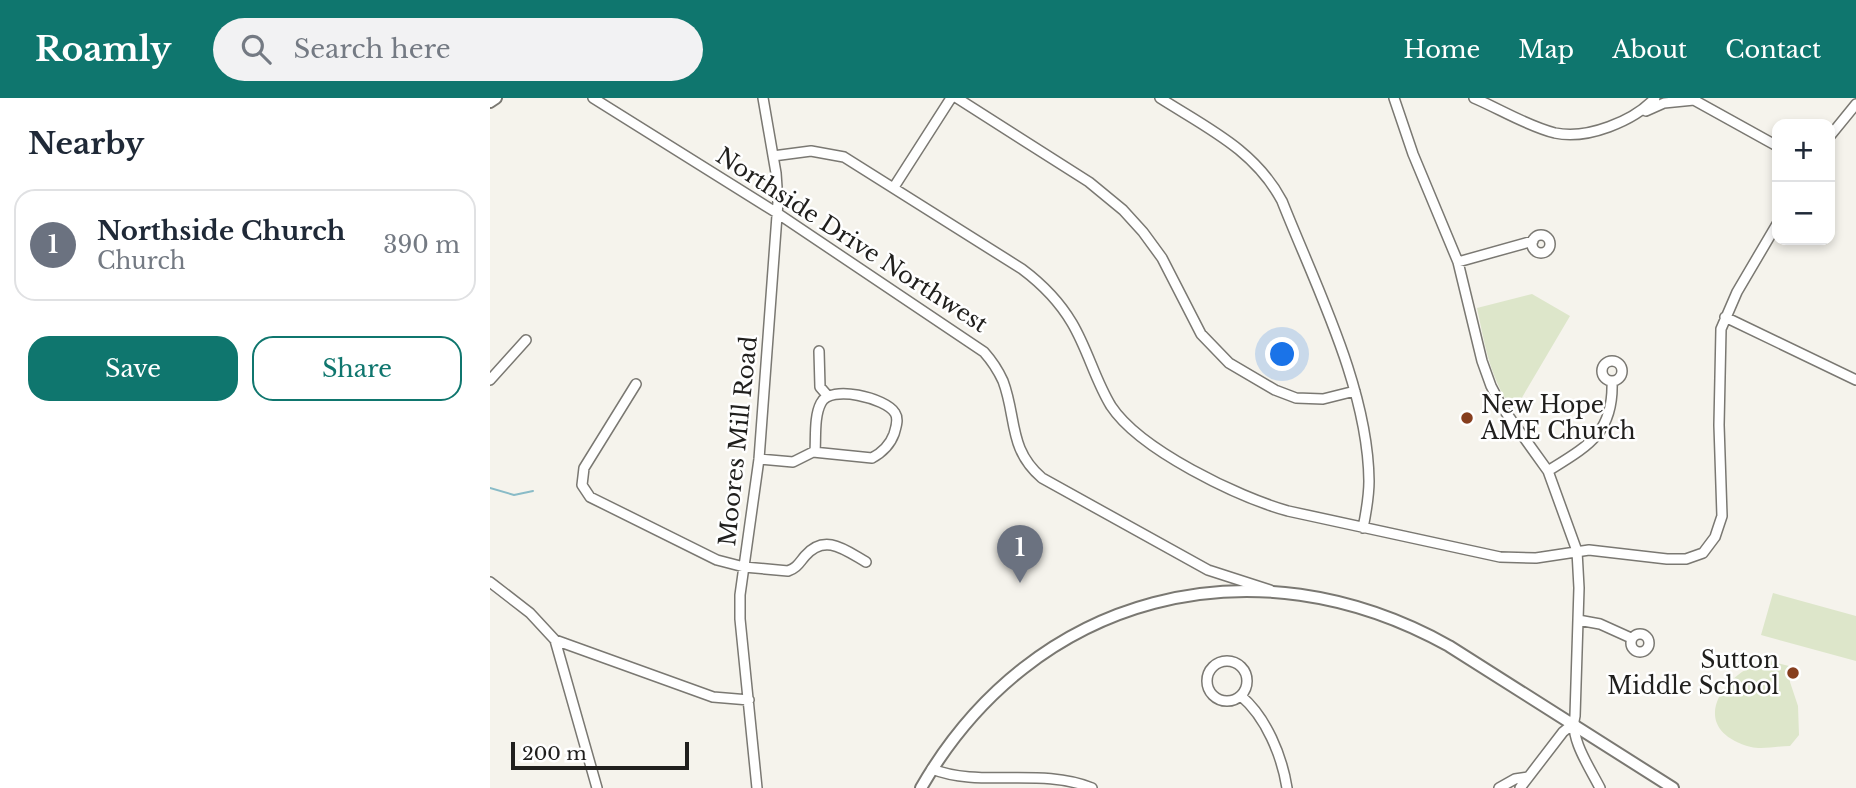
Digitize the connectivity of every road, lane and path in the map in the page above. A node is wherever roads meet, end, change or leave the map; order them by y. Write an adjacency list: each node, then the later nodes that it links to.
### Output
1 (496, 98): 11 (main road)
2 (593, 98): 18 (street, Northside Drive Northwest)
3 (763, 98): 16 (street, Moores Mill Road)
4 (951, 98): 17 (street)
5 (957, 98): 29 (street)
6 (1160, 98): 29 (street)
7 (1394, 98): 21 (street)
8 (1474, 98): 13 (street)
9 (1655, 98): 13 (street)
10 (1691, 99): 13 (street); 15 (street)
11 (490, 102)
12 (1856, 104): 14 (street)
13 (1639, 114)
14 (1835, 130)
15 (1772, 143)
16 (773, 156): 17 (street); 18 (street, Moores Mill Road)
17 (894, 187): 34 (street)
18 (777, 213): 32 (street, Moores Mill Road); 38 (street, Northside Drive Northwest)
19 (1772, 233): 22 (street)
20 (1533, 241): 21 (street)
21 (1458, 262): 33 (street)
22 (1725, 317): 26 (street); 35 (street)
23 (526, 340): 25 (street)
24 (820, 351): 30 (street)
25 (490, 380)
26 (1856, 380)
27 (1612, 381): 33 (street)
28 (636, 384): 37 (street)
29 (1355, 391): 34 (street)
30 (827, 395): 31 (street); 31 (street)
31 (815, 452): 32 (street)
32 (759, 459): 37 (street, Moores Mill Road)
33 (1548, 471): 35 (street)
34 (1363, 528): 35 (street)
35 (1577, 551): 43 (street)
36 (866, 562): 37 (street)
37 (744, 567): 47 (street, Moores Mill Road)
38 (1208, 570): 39 (street, Northside Drive Northwest); 42 (street, Northside Drive Northwest)
39 (1222, 575): 41 (street, Northside Drive Northwest); 42 (street)
40 (490, 582): 45 (street)
41 (1272, 590): 42 (main road, Northside Drive Northwest); 48 (main road, Northside Drive Northwest)
42 (1226, 593): 49 (main road)
43 (1578, 620): 44 (street); 48 (street)
44 (1631, 638)
45 (555, 640): 47 (street); 51 (street)
46 (1241, 696): 46 (street); 56 (street)
47 (749, 700): 52 (street, Moores Mill Road)
48 (1573, 724): 50 (street); 59 (street); 60 (main road, Northside Drive Northwest)
49 (934, 771): 53 (main road); 54 (main road); 55 (street)
50 (1528, 777): 57 (street); 58 (street)
51 (597, 788)
52 (757, 788)
53 (921, 788)
54 (929, 788)
55 (1091, 788)
56 (1287, 788)
57 (1499, 788)
58 (1520, 788)
59 (1600, 788)
60 (1673, 788)

